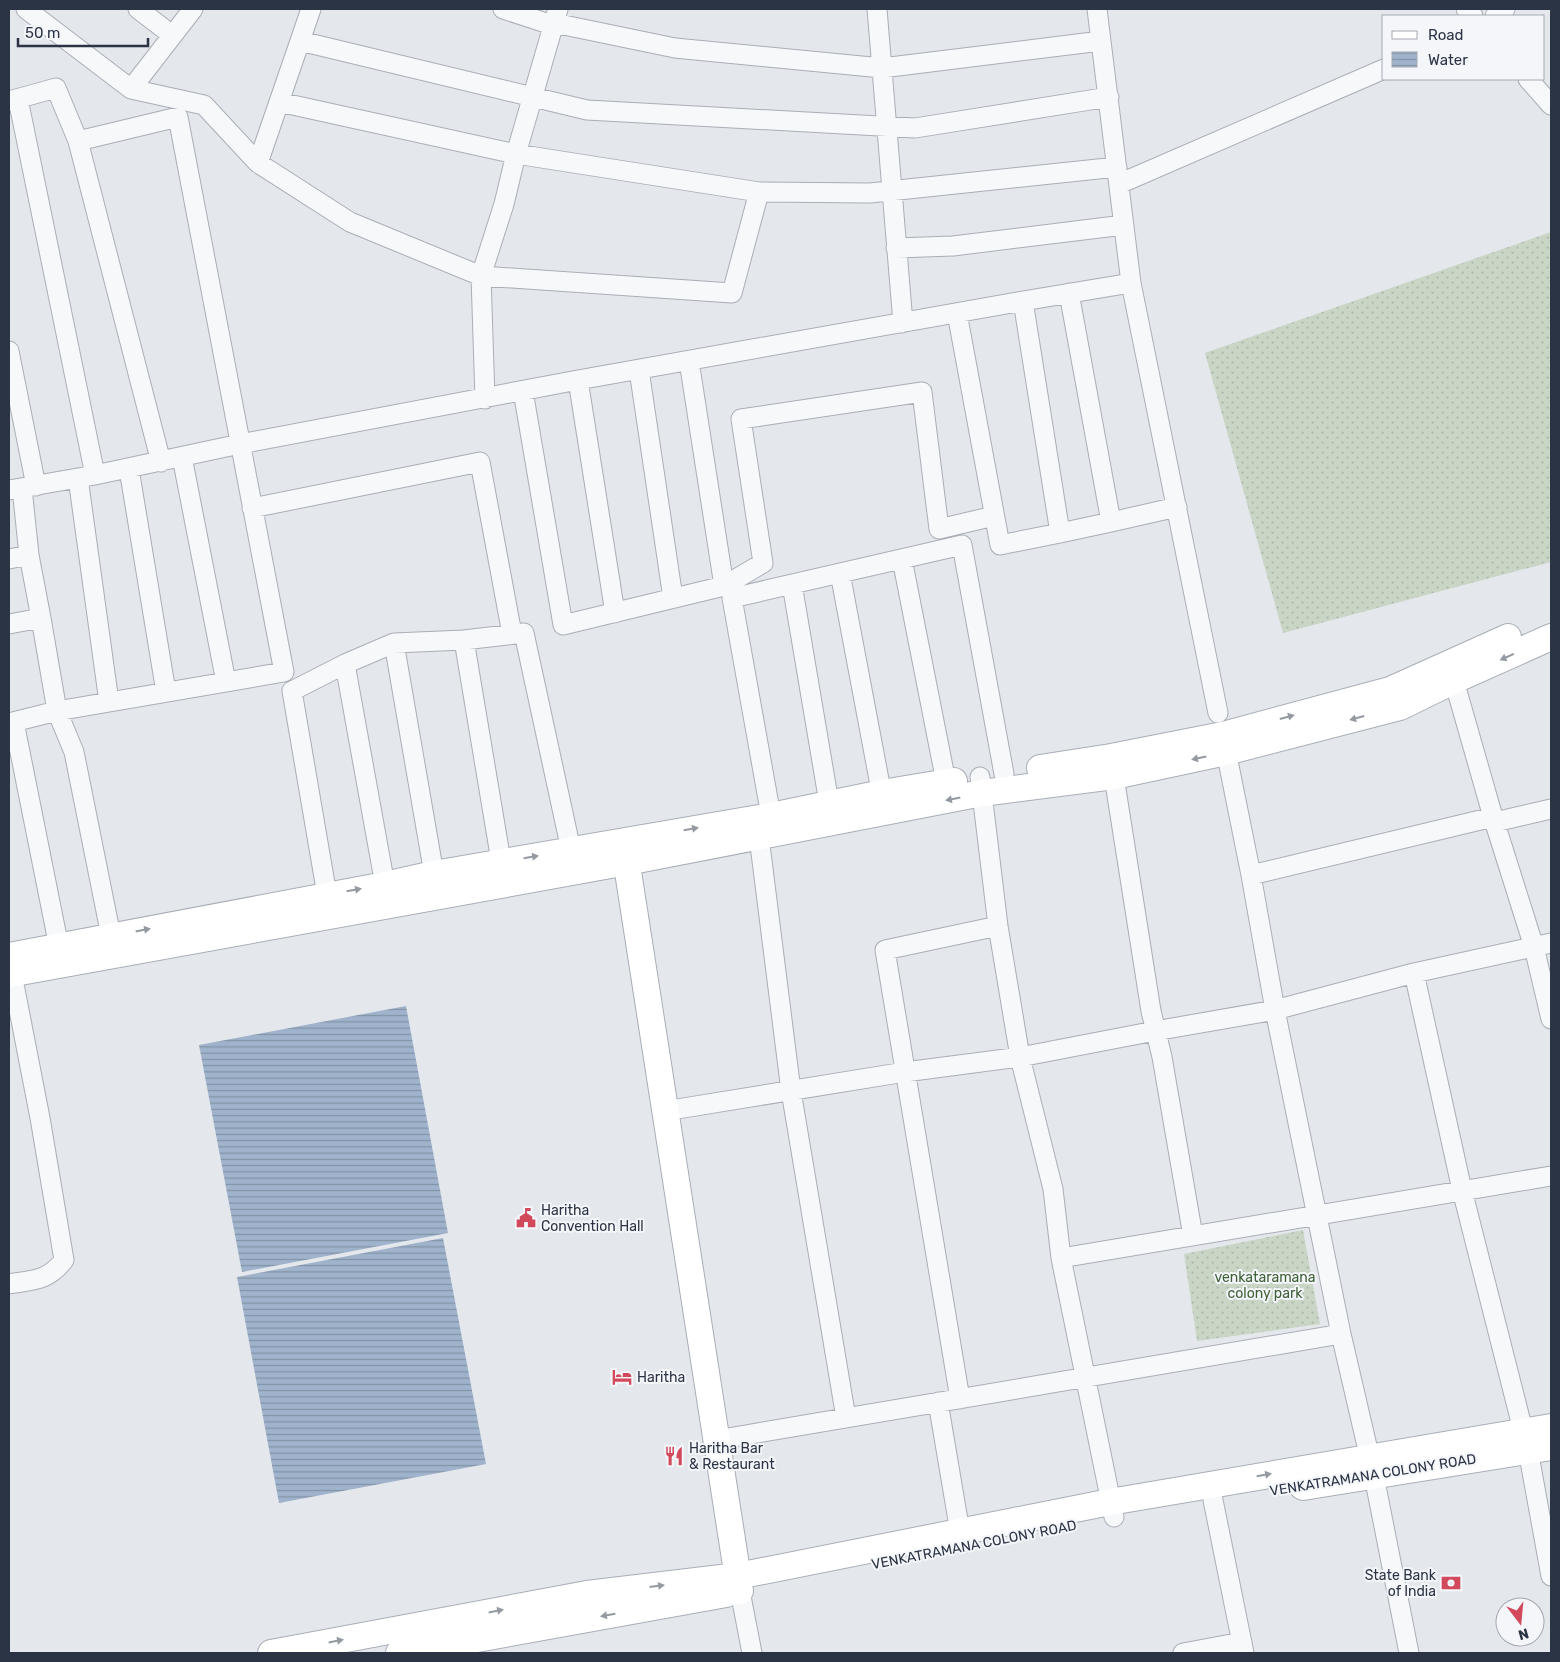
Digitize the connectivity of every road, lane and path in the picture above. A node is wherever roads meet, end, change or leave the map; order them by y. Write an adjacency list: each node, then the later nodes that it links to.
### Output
1 (26, 9): 15 (street)
2 (138, 9): 9 (street)
3 (193, 9): 9 (street)
4 (311, 9): 10 (street)
5 (503, 9): 8 (street)
6 (877, 9): 12 (street)
7 (1098, 9): 11 (street)
8 (556, 16): 12 (street); 16 (street)
9 (172, 35): 15 (street)
10 (300, 41): 16 (street); 19 (street)
11 (1102, 41): 12 (street); 17 (street)
12 (882, 68): 21 (street)
13 (1382, 70): 25 (street)
14 (1529, 80): 20 (street)
15 (132, 89): 24 (street)
16 (533, 96): 21 (street); 23 (street)
17 (1109, 97): 21 (street); 25 (street)
18 (13, 100): 22 (street); 46 (street)
19 (279, 102): 23 (street); 24 (street)
20 (1551, 105)
21 (887, 126): 26 (street)
22 (78, 141): 42 (street); 44 (street)
23 (516, 154): 27 (street); 30 (street)
24 (258, 163): 30 (street)
25 (1118, 176): 26 (street); 28 (street)
26 (892, 190): 27 (street); 29 (street)
27 (760, 192): 30 (street)
28 (1124, 225): 29 (street); 31 (street)
29 (896, 248): 35 (street)
30 (481, 276): 41 (street)
31 (1132, 283): 32 (street); 48 (street)
32 (1069, 293): 33 (street); 51 (street)
33 (1023, 301): 34 (street); 52 (street)
34 (957, 313): 35 (street); 50 (street)
35 (903, 323): 37 (street)
36 (9, 351): 47 (street)
37 (689, 361): 38 (street); 58 (street)
38 (638, 370): 39 (street); 59 (street)
39 (578, 380): 40 (street); 60 (street)
40 (523, 391): 41 (street); 60 (street)
41 (485, 399): 42 (street)
42 (240, 444): 43 (street); 49 (street)
43 (182, 457): 44 (street); 70 (street)
44 (161, 462): 45 (street)
45 (129, 469): 46 (street); 71 (street)
46 (87, 477): 47 (street); 72 (street)
47 (22, 488): 53 (street)
48 (1177, 507): 51 (street); 75 (street)
49 (252, 508): 64 (street); 70 (street)
50 (994, 516): 52 (street); 58 (street)
51 (1110, 522): 52 (street)
52 (1060, 533)
53 (29, 555): 54 (street); 61 (street)
54 (9, 559)
55 (902, 559): 56 (street); 77 (street); 78 (street)
56 (840, 573): 57 (street); 79 (street)
57 (792, 584): 80 (street); 83 (street)
58 (724, 586): 59 (street)
59 (672, 598): 60 (street)
60 (615, 612)
61 (42, 618): 63 (street); 73 (street)
62 (1551, 619): 69 (street)
63 (9, 624)
64 (512, 634): 66 (street); 84 (street)
65 (1551, 637): 69 (street, one-way to 69)
66 (464, 640): 67 (street); 86 (street)
67 (394, 643): 68 (street); 87 (street)
68 (345, 664): 89 (street); 90 (street)
69 (1452, 671): 75 (street); 82 (street)
70 (226, 682): 71 (street)
71 (166, 692): 72 (street)
72 (109, 702): 73 (street)
73 (57, 711): 74 (street); 92 (street)
74 (12, 722): 94 (street)
75 (1223, 733): 76 (street); 88 (street)
76 (1112, 766): 78 (street); 99 (street)
77 (946, 782): 78 (street); 79 (street)
78 (989, 782): 79 (street, one-way to 79); 91 (street)
79 (884, 802): 80 (street); 83 (street)
80 (829, 803): 83 (street)
81 (1551, 809): 82 (street)
82 (1494, 819): 88 (street); 93 (street)
83 (765, 826): 85 (street); 102 (street)
84 (571, 850): 85 (street); 86 (street, one-way to 84)
85 (625, 851): 95 (street); 103 (street)
86 (501, 862): 87 (street)
87 (434, 874): 89 (street)
88 (1251, 875): 97 (street)
89 (385, 885): 90 (street, one-way to 89)
90 (327, 895): 92 (street, one-way to 90)
91 (998, 926): 100 (street); 101 (street)
92 (112, 936): 94 (street)
93 (1542, 945): 96 (street); 98 (street)
94 (59, 947): 95 (street)
95 (10, 968): 109 (street)
96 (1414, 973): 97 (street); 105 (street)
97 (1275, 1010): 99 (street); 106 (street)
98 (1551, 1019)
99 (1155, 1031): 100 (street); 107 (street)
100 (1020, 1057): 101 (street); 108 (street)
101 (905, 1072): 102 (street); 112 (street)
102 (791, 1091): 103 (street); 114 (street)
103 (665, 1111): 116 (street)
104 (1551, 1176): 105 (street)
105 (1462, 1190): 106 (street); 117 (street)
106 (1318, 1215): 107 (street); 110 (street)
107 (1193, 1236): 108 (street)
108 (1061, 1258): 111 (street)
109 (9, 1284)
110 (1342, 1334): 111 (street); 118 (street)
111 (1085, 1378): 112 (street); 120 (street)
112 (960, 1399): 113 (street)
113 (938, 1402): 114 (street); 121 (street)
114 (846, 1418): 116 (street)
115 (1551, 1427): 117 (street, VENKATRAMANA COLONY ROAD)
116 (716, 1440): 123 (street)
117 (1534, 1442): 118 (street, VENKATRAMANA COLONY ROAD); 122 (street)
118 (1372, 1466): 119 (street, VENKATRAMANA COLONY ROAD); 120 (street, one-way to 118); 129 (street)
119 (1213, 1500): 120 (street, VENKATRAMANA COLONY ROAD); 124 (street)
120 (1112, 1509): 121 (street); 123 (street, VENKATRAMANA COLONY ROAD)
121 (960, 1532): 123 (street)
122 (1551, 1576)
123 (739, 1584): 125 (street, one-way to 123); 126 (street, VENKATRAMANA COLONY ROAD, one-way to 126); 127 (street)
124 (1243, 1648): 128 (street)
125 (271, 1653)
126 (399, 1653)
127 (752, 1653)
128 (1183, 1653)
129 (1409, 1653)

